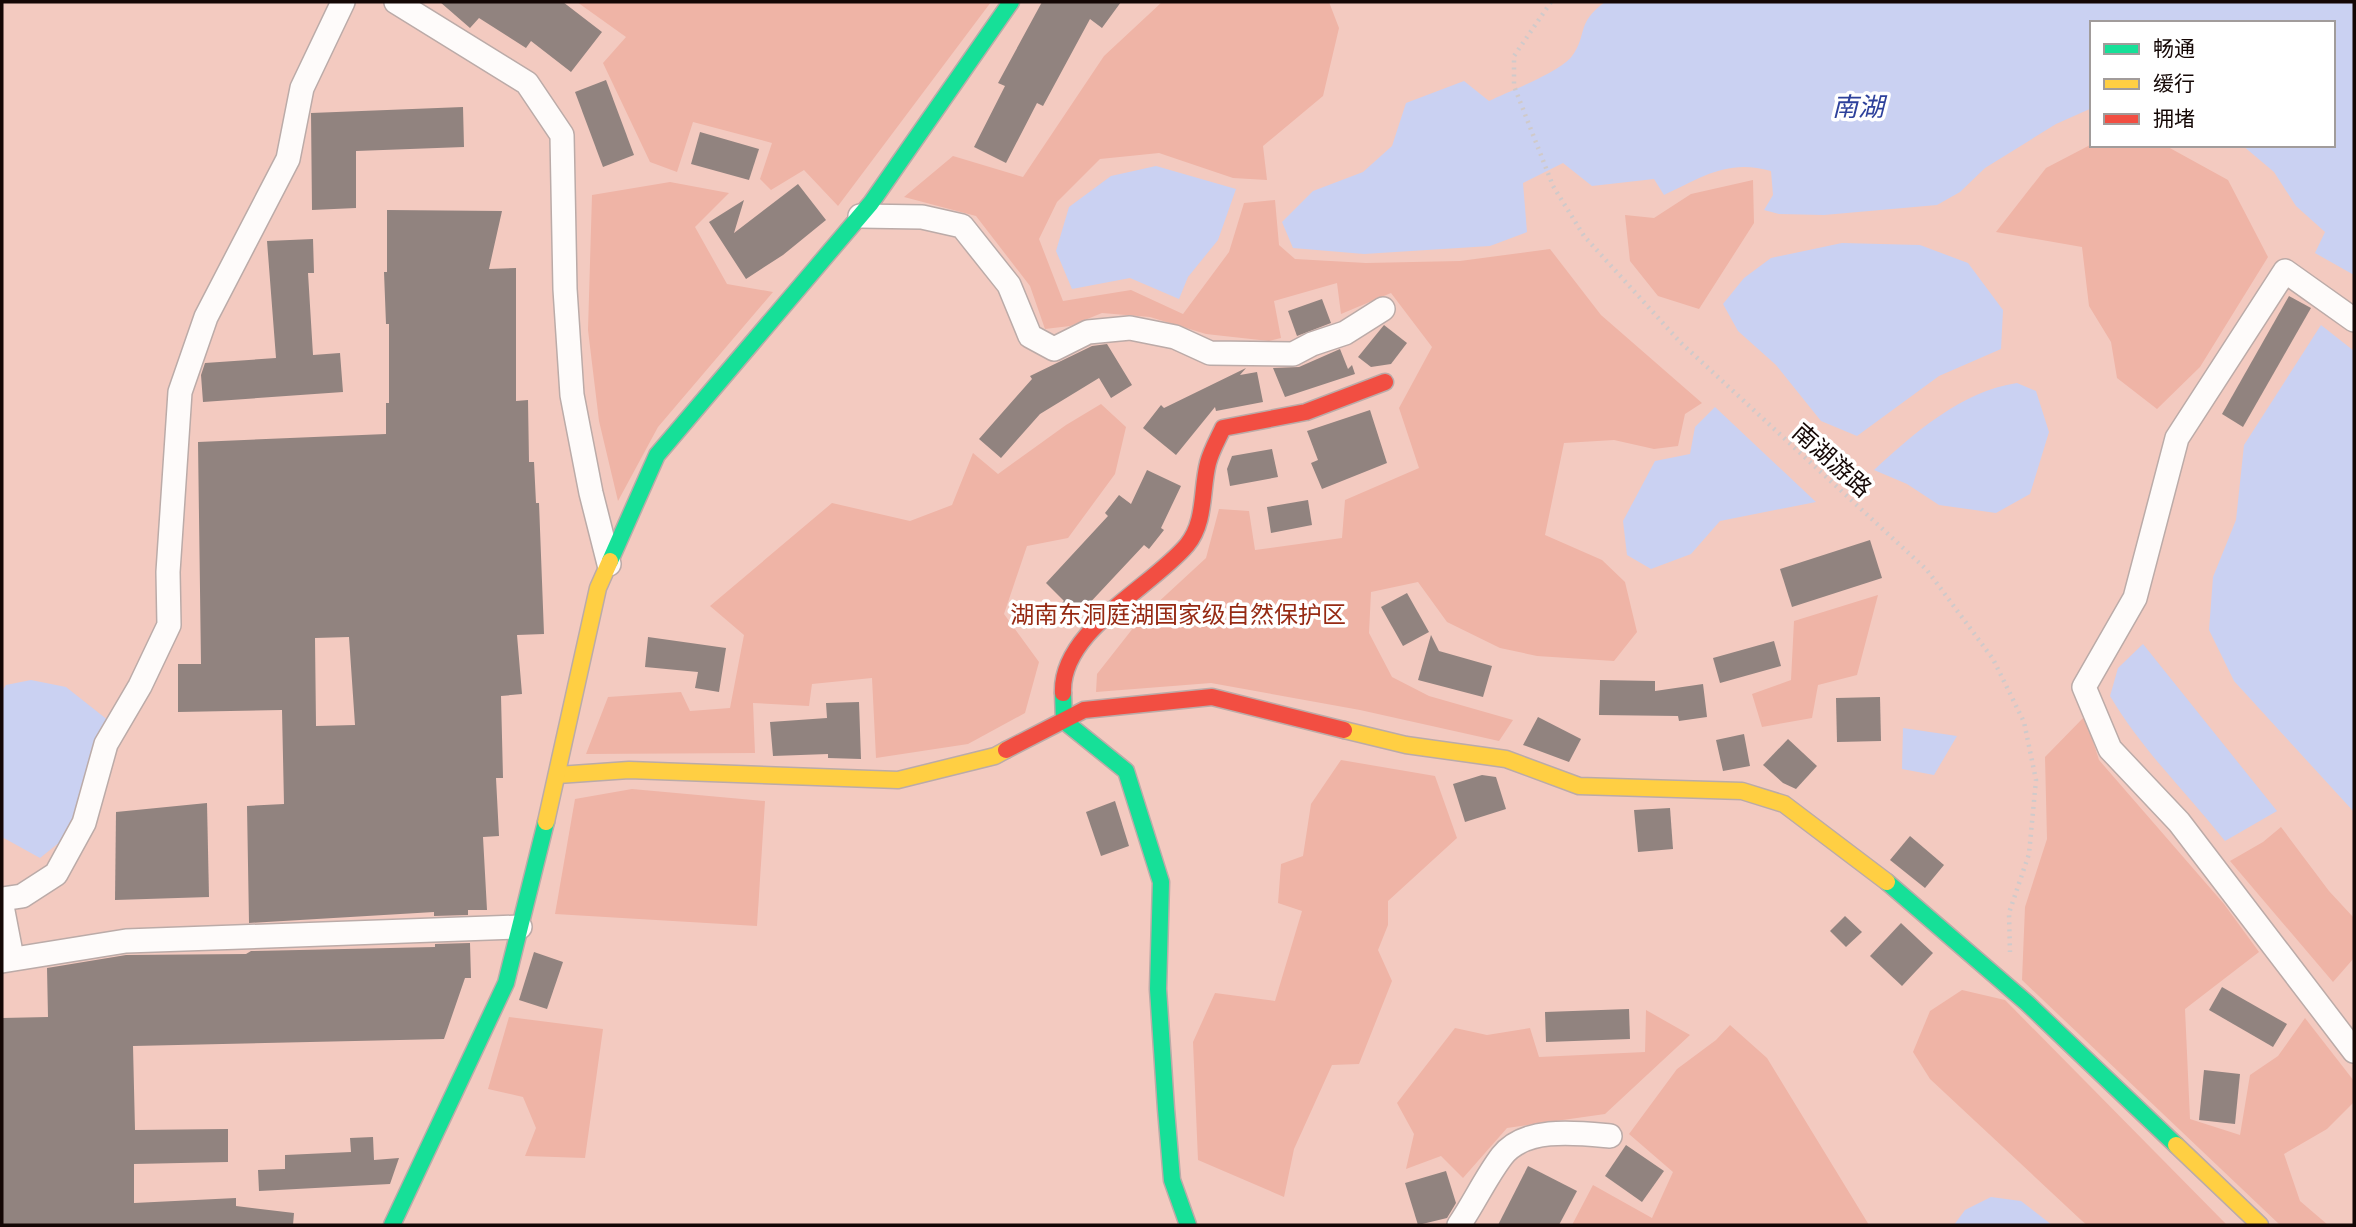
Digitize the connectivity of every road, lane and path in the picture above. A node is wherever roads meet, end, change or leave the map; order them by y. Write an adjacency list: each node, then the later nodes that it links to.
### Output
1 (343, 2): 12 (street)
2 (396, 2): 9 (street)
3 (1011, 2): 5 (street)
4 (1551, 2): 16 (path, 南湖游路)
5 (860, 216): 6 (street); 9 (street)
6 (1383, 309)
7 (2354, 320): 17 (street)
8 (1385, 382): 10 (street)
9 (609, 564): 11 (street)
10 (1063, 721): 11 (street); 16 (street); 20 (street)
11 (558, 775): 14 (street)
12 (2, 899)
13 (2, 906): 15 (street)
14 (520, 927): 15 (street); 19 (street)
15 (7, 959)
16 (2011, 989): 22 (street)
17 (2354, 1051)
18 (1610, 1136): 21 (street)
19 (392, 1225)
20 (1188, 1225)
21 (1459, 1225)
22 (2260, 1225)

